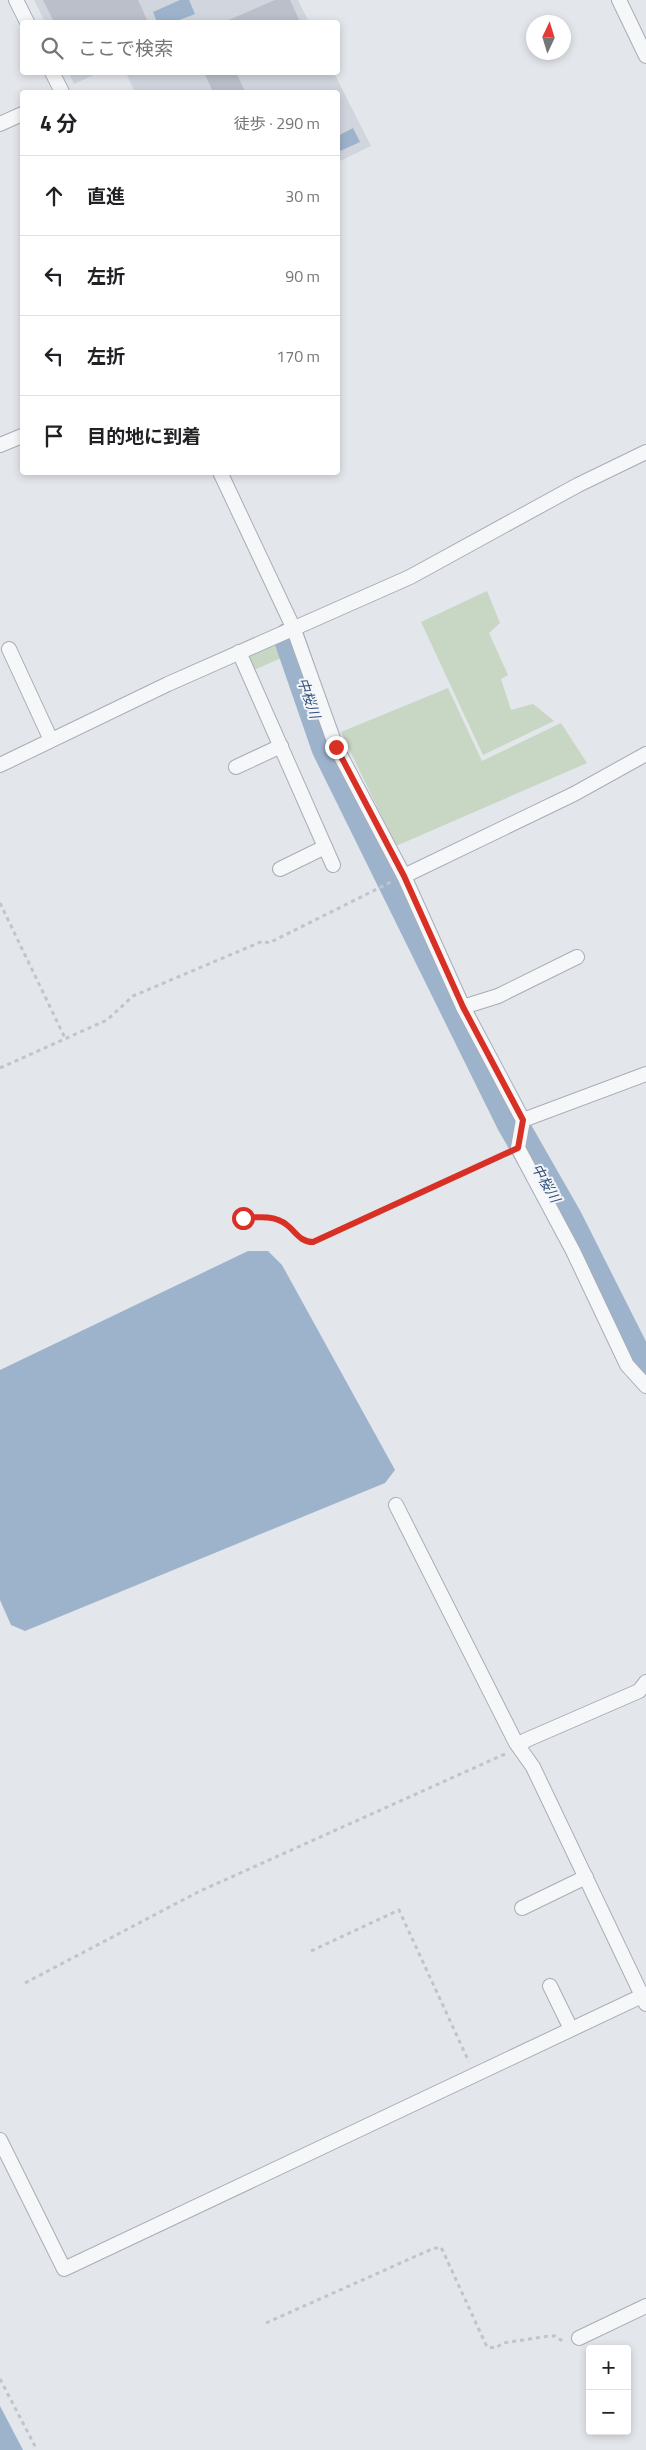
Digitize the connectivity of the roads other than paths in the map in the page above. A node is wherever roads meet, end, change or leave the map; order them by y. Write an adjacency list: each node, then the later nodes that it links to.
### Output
1 (16, 0): 3 (street)
2 (619, 0): 4 (street)
3 (26, 20)
4 (646, 56)
5 (54, 75): 6 (street)
6 (61, 90)
7 (20, 115): 8 (street)
8 (0, 124)
9 (20, 437): 10 (street)
10 (0, 446)
11 (646, 452): 13 (street)
12 (221, 475): 13 (street)
13 (293, 627): 15 (street); 24 (street)
14 (9, 649): 16 (street)
15 (239, 652): 16 (street); 17 (street)
16 (51, 740): 19 (street)
17 (281, 746): 20 (street); 21 (street)
18 (646, 754): 24 (street)
19 (0, 765)
20 (236, 767)
21 (325, 847): 22 (street); 23 (street)
22 (333, 865)
23 (280, 869)
24 (404, 876): 26 (street)
25 (576, 957): 26 (street)
26 (463, 1007): 28 (street)
27 (646, 1074): 28 (street)
28 (523, 1123): 29 (street)
29 (646, 1386)
30 (396, 1505): 32 (street)
31 (646, 1682): 32 (street)
32 (520, 1748): 33 (street)
33 (586, 1878): 34 (street); 36 (street)
34 (522, 1908)
35 (550, 1986): 37 (street)
36 (645, 1998): 37 (street)
37 (571, 2029): 38 (street)
38 (0, 2140)
39 (646, 2306): 40 (street)
40 (579, 2338)

